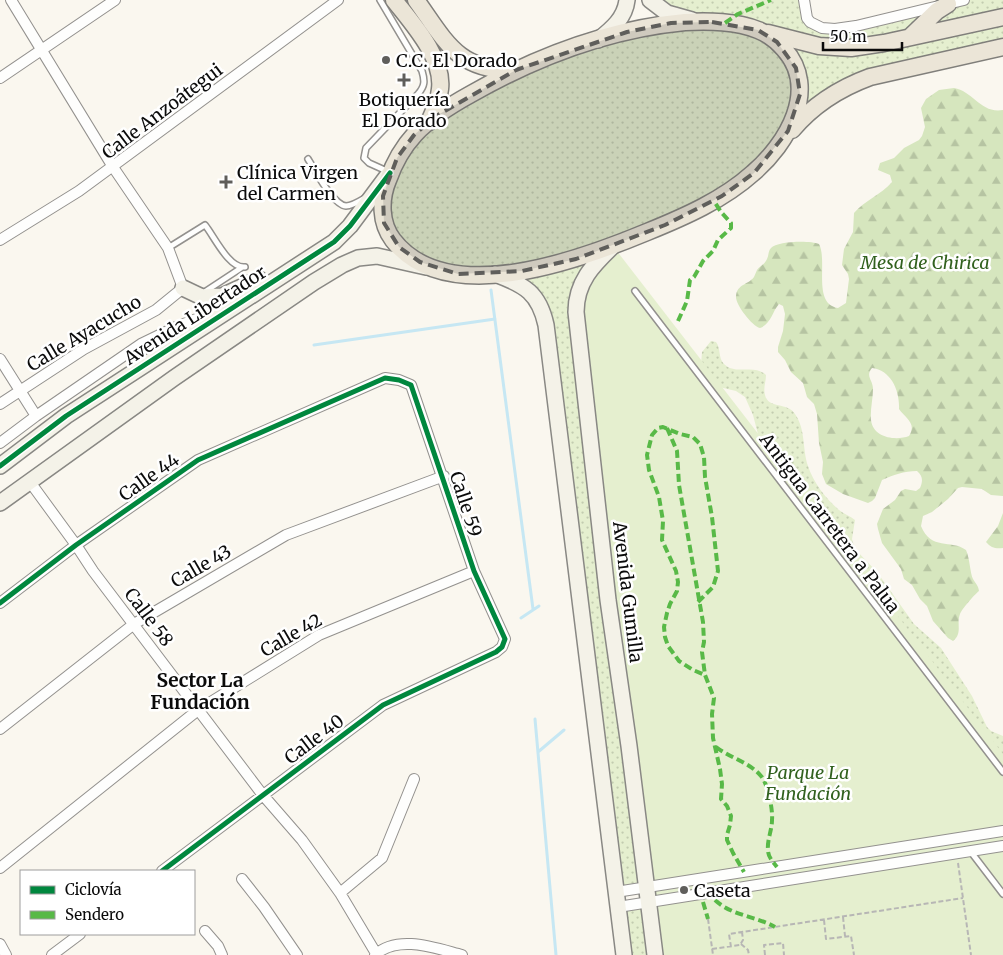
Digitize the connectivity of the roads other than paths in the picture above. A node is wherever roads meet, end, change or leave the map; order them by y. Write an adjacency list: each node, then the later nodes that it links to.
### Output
1 (11, 0): 17 (street)
2 (115, 0): 17 (street)
3 (338, 0): 23 (street, Calle Anzoátegui)
4 (380, 0): 24 (lane)
5 (394, 0): 20 (main road)
6 (416, 0): 18 (main road)
7 (627, 0): 15 (main road)
8 (650, 0): 12 (main road)
9 (804, 0): 10 (street)
10 (956, 2): 14 (main road)
11 (1003, 17): 14 (main road)
12 (699, 21): 13 (main road); 15 (main road)
13 (758, 30): 14 (main road); 21 (main road)
14 (909, 38)
15 (598, 40): 18 (main road)
16 (1003, 47): 21 (main road)
17 (40, 51): 19 (street); 23 (street)
18 (516, 70): 20 (main road)
19 (0, 78)
20 (429, 122): 24 (main road)
21 (778, 147): 27 (main road)
22 (308, 159): 25 (lane)
23 (113, 167): 26 (street, Calle Anzoátegui); 28 (street)
24 (390, 172): 25 (main road, Avenida Libertador); 30 (main road)
25 (375, 193): 29 (main road, Avenida Libertador)
26 (0, 240)
27 (613, 246): 31 (main road); 64 (main road, Avenida Gumilla)
28 (168, 248): 32 (street); 34 (lane)
29 (308, 258): 34 (main road); 35 (main road, Avenida Libertador)
30 (448, 272): 31 (main road); 44 (main road)
31 (495, 274): 65 (main road)
32 (183, 288): 34 (main road); 38 (street, Calle Ayacucho)
33 (635, 291): 53 (lane, Antigua Carretera a Palua)
34 (199, 296)
35 (235, 305): 40 (street, Avenida Libertador); 42 (main road, Avenida Libertador)
36 (0, 359): 38 (street)
37 (385, 378): 43 (street, Calle 59); 46 (street, Calle 44)
38 (20, 391): 39 (street, Calle Ayacucho); 40 (street)
39 (0, 404)
40 (36, 416): 41 (street, Avenida Libertador)
41 (0, 443)
42 (0, 466)
43 (444, 476): 47 (street, Calle 59); 49 (street, Calle 43)
44 (30, 482): 45 (main road); 46 (street, Calle 58)
45 (0, 503)
46 (76, 545): 48 (street, Calle 44); 49 (street, Calle 58)
47 (474, 571): 50 (street, Calle 59); 51 (street, Calle 42)
48 (0, 603)
49 (134, 624): 51 (street, Calle 58); 52 (street, Calle 43)
50 (496, 652): 55 (street, Calle 40)
51 (198, 710): 55 (street, Calle 58); 59 (street, Calle 42)
52 (0, 729)
53 (1003, 772)
54 (414, 779): 62 (street)
55 (262, 794): 60 (street, Calle 40); 62 (street, Calle 58)
56 (1003, 832): 64 (street)
57 (1003, 846): 58 (street)
58 (971, 852): 63 (lane); 64 (street)
59 (0, 868)
60 (163, 870)
61 (242, 879): 73 (street)
62 (340, 893): 69 (street, Calle 58)
63 (1003, 894)
64 (648, 895): 65 (street); 65 (street); 76 (main road, Avenida Gumilla)
65 (617, 900): 75 (main road)
66 (205, 931): 72 (street)
67 (79, 935): 71 (street)
68 (0, 944): 70 (street)
69 (376, 954): 74 (street)
70 (6, 955)
71 (52, 955)
72 (222, 955)
73 (298, 955)
74 (462, 955)
75 (624, 955)
76 (655, 955)

